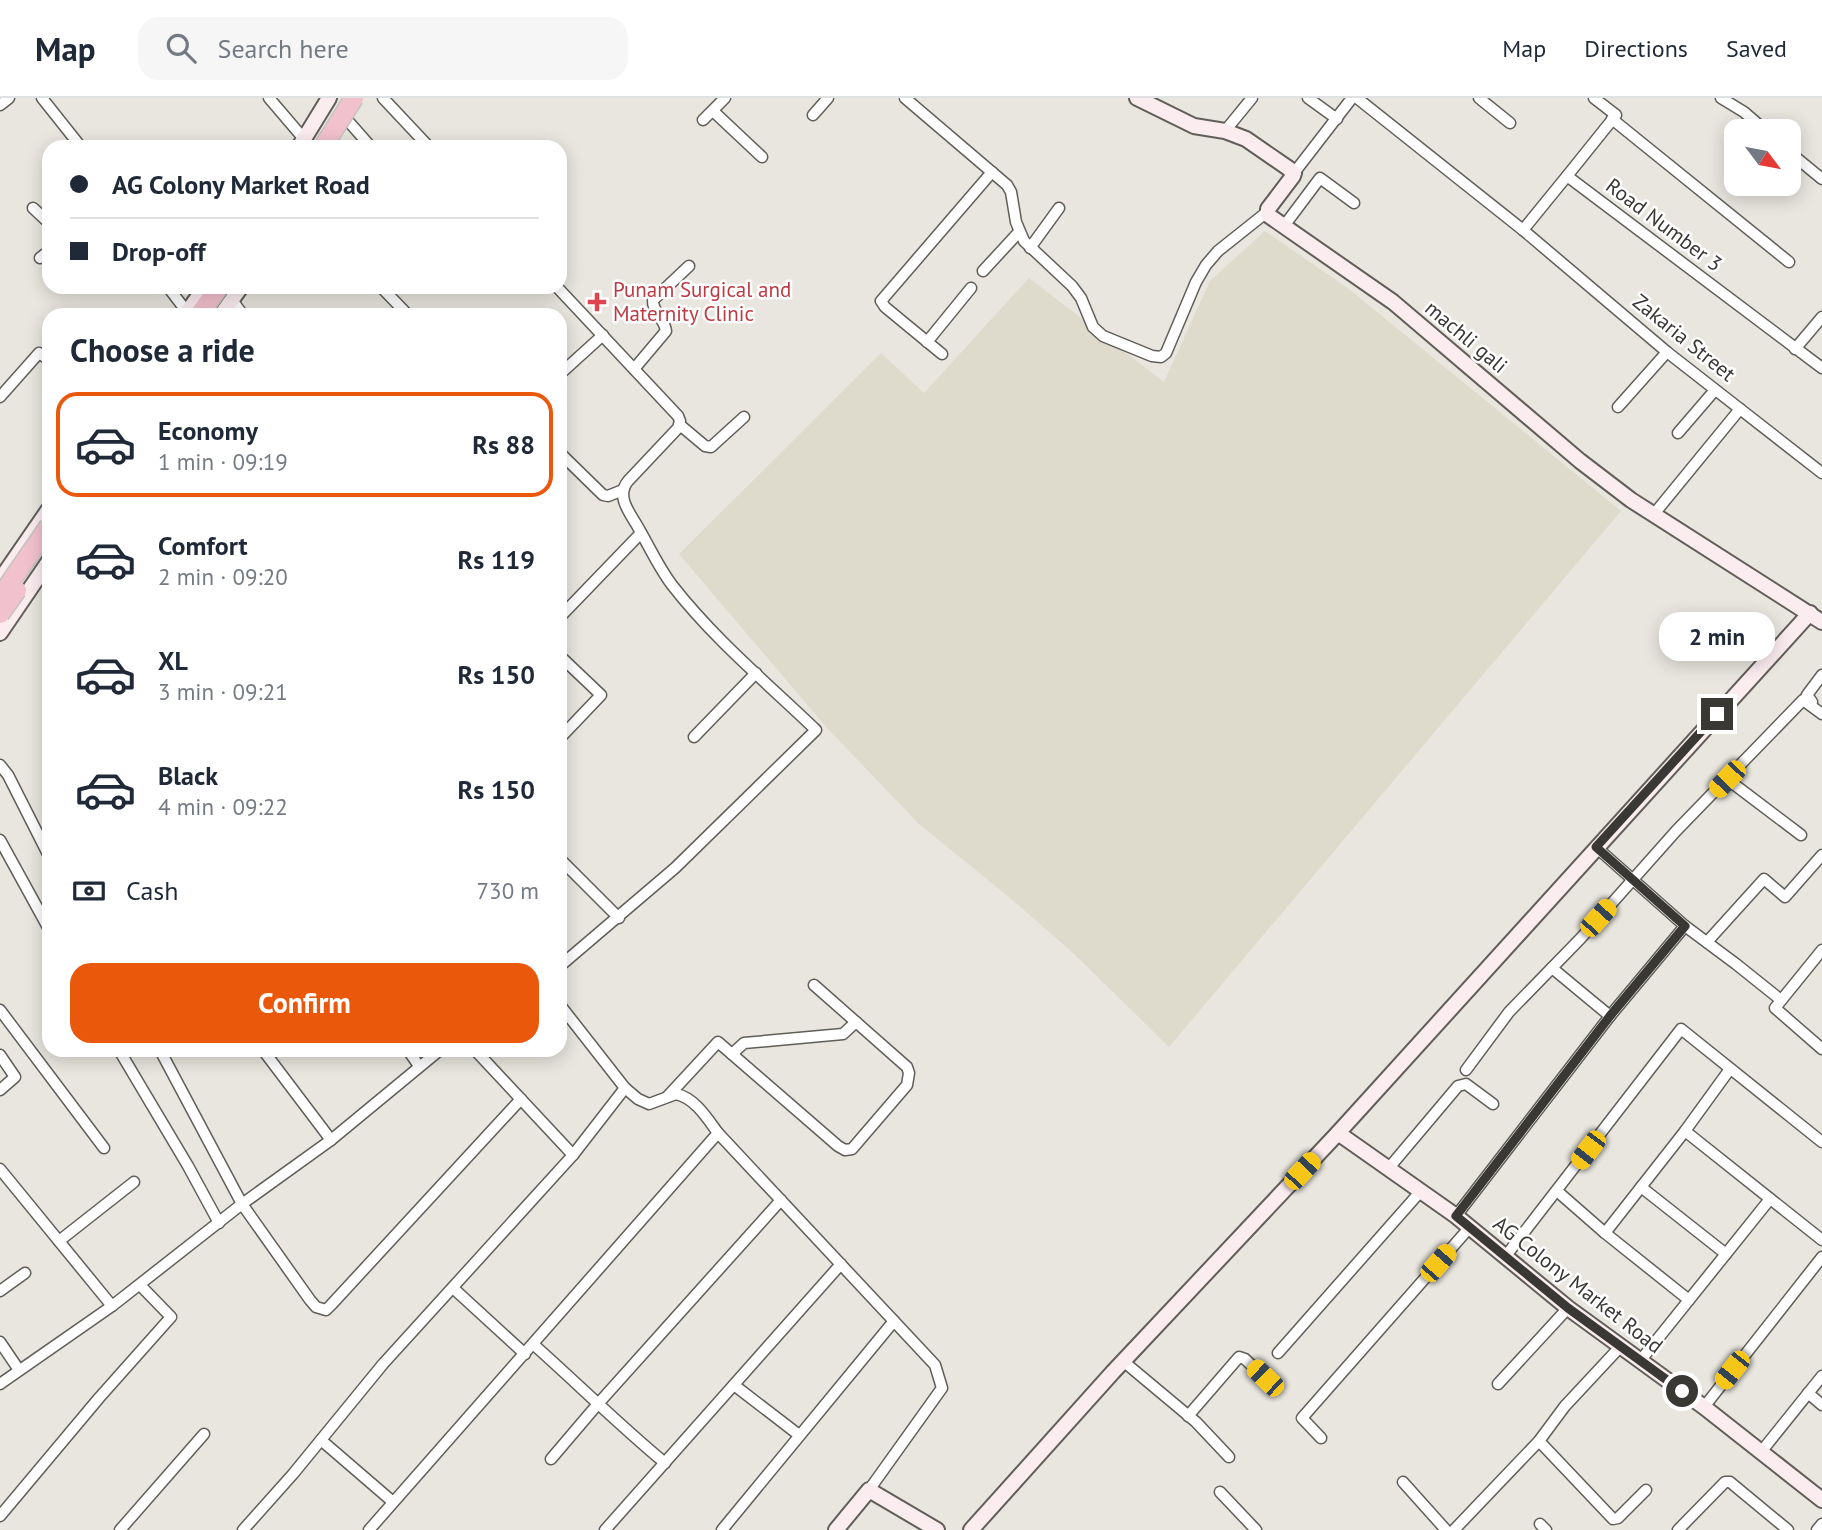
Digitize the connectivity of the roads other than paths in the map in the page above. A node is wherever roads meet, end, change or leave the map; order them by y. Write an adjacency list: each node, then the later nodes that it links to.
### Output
1 (9, 98): 19 (street)
2 (42, 98): 29 (street)
3 (269, 98): 30 (street)
4 (343, 98): 30 (highway)
5 (354, 98): 31 (highway, bridge)
6 (364, 98): 26 (street)
7 (383, 98): 34 (street)
8 (725, 98): 20 (street)
9 (828, 98): 21 (street)
10 (905, 98): 37 (street)
11 (1137, 98): 28 (street)
12 (1252, 98): 28 (street)
13 (1308, 98): 22 (street)
14 (1354, 98): 22 (street); 47 (street, Zakaria Street)
15 (1479, 98): 27 (street)
16 (1594, 98): 23 (street)
17 (1721, 98): 24 (street)
18 (322, 101): 30 (street)
19 (0, 105)
20 (713, 111): 25 (street); 35 (street)
21 (813, 115)
22 (1337, 119): 38 (street)
23 (1612, 119): 39 (street); 50 (street)
24 (1751, 119)
25 (703, 120)
26 (349, 122): 32 (street); 33 (street)
27 (1510, 123)
28 (1225, 131): 38 (street)
29 (75, 140)
30 (306, 140)
31 (327, 140)
32 (336, 140)
33 (365, 140)
34 (422, 140)
35 (762, 157)
36 (1801, 162): 40 (street)
37 (992, 172): 48 (street); 63 (street)
38 (1294, 173): 44 (street)
39 (1567, 176): 47 (street); 64 (street, Road Number 3)
40 (1822, 179)
41 (1354, 203): 46 (street)
42 (33, 208): 45 (street)
43 (1059, 208): 49 (street)
44 (1267, 212): 46 (street, machli gali); 49 (street)
45 (42, 216)
46 (1284, 226): 81 (street, machli gali)
47 (1523, 230): 65 (street, Zakaria Street)
48 (1019, 232): 49 (street); 52 (street)
49 (1030, 248)
50 (1790, 262)
51 (689, 266): 70 (street)
52 (983, 271)
53 (971, 288): 63 (street)
54 (174, 294): 58 (street)
55 (222, 294): 59 (highway)
56 (388, 294): 60 (street)
57 (564, 294): 62 (street)
58 (185, 308)
59 (200, 308)
60 (402, 308)
61 (1822, 317): 64 (street)
62 (603, 335): 68 (street); 70 (street)
63 (927, 342): 66 (street)
64 (1796, 349): 69 (street, Road Number 3)
65 (1667, 352): 71 (street, Zakaria Street); 73 (street)
66 (942, 354)
67 (42, 356): 72 (street)
68 (567, 368)
69 (1822, 368)
70 (634, 369): 76 (street)
71 (1715, 390): 74 (street, Zakaria Street); 77 (street)
72 (0, 397)
73 (1618, 407)
74 (1740, 409): 79 (street, Zakaria Street); 81 (street)
75 (744, 417): 76 (street)
76 (680, 425): 80 (street)
77 (1678, 433)
78 (567, 460): 80 (street)
79 (1822, 473)
80 (623, 490): 83 (street)
81 (1654, 514): 92 (street, machli gali)
82 (42, 519): 85 (street)
83 (641, 533): 91 (street); 96 (street)
84 (42, 536): 90 (highway, bridge)
85 (23, 547): 87 (street); 89 (street)
86 (42, 555): 93 (highway, bridge)
87 (42, 560)
88 (42, 569): 93 (street)
89 (0, 580)
90 (0, 597)
91 (567, 610)
92 (1810, 613): 94 (street, machli gali); 110 (street)
93 (2, 621)
94 (1822, 622)
95 (567, 663): 101 (street)
96 (756, 673): 102 (street); 115 (street)
97 (1822, 675): 98 (street)
98 (1809, 701): 99 (street); 100 (street); 104 (street)
99 (1822, 707)
100 (1822, 714)
101 (567, 731)
102 (694, 737)
103 (0, 765): 107 (street)
104 (1727, 779): 106 (street); 113 (street)
105 (42, 835): 107 (street)
106 (1801, 835)
107 (38, 838): 109 (street)
108 (0, 839): 114 (street)
109 (42, 845)
110 (1596, 847): 113 (street); 146 (street)
111 (1822, 855): 117 (street)
112 (567, 866): 115 (street)
113 (1633, 880): 116 (street); 120 (street)
114 (42, 916)
115 (619, 918): 119 (street)
116 (1685, 926): 117 (street); 125 (street)
117 (1707, 942): 122 (street)
118 (1821, 953): 122 (street)
119 (567, 960)
120 (1552, 968): 125 (street); 138 (street)
121 (814, 985): 126 (street)
122 (1781, 1000): 127 (street)
123 (0, 1010): 149 (street)
124 (567, 1015): 139 (street)
125 (1610, 1016): 160 (street)
126 (856, 1022): 128 (street); 128 (street)
127 (1822, 1049)
128 (732, 1054): 141 (street)
129 (0, 1055): 140 (street)
130 (123, 1057): 161 (street)
131 (164, 1057): 159 (street)
132 (268, 1057): 147 (street)
133 (413, 1057): 136 (street)
134 (431, 1057): 136 (street)
135 (482, 1057): 142 (street)
136 (419, 1066): 147 (street)
137 (1730, 1069): 144 (street); 148 (street); 155 (street)
138 (1466, 1070)
139 (625, 1088): 141 (street); 150 (street)
140 (0, 1090)
141 (668, 1096): 145 (street)
142 (521, 1099): 150 (street); 159 (street)
143 (1493, 1104): 152 (street)
144 (1685, 1131): 154 (street); 158 (street)
145 (718, 1133): 157 (street); 179 (street)
146 (1338, 1133): 152 (street, AG Colony Market Road); 184 (street)
147 (331, 1140): 159 (street)
148 (1822, 1142)
149 (104, 1148)
150 (573, 1155): 172 (street)
151 (0, 1169): 165 (street)
152 (1388, 1169): 156 (street, AG Colony Market Road)
153 (134, 1182): 165 (street)
154 (1641, 1187): 163 (street); 166 (street)
155 (1557, 1191): 163 (street); 168 (street)
156 (1420, 1192): 160 (street, AG Colony Market Road); 181 (street)
157 (781, 1199): 169 (street); 192 (street)
158 (1770, 1199): 164 (street); 166 (street)
159 (242, 1204): 161 (street)
160 (1456, 1216): 162 (street, AG Colony Market Road)
161 (219, 1223): 171 (street)
162 (1470, 1227): 168 (street, AG Colony Market Road); 198 (street)
163 (1605, 1233): 174 (street)
164 (1822, 1240)
165 (59, 1241): 175 (street)
166 (1726, 1254): 174 (street)
167 (1822, 1256): 194 (street)
168 (1506, 1258): 176 (street, AG Colony Market Road)
169 (841, 1264): 177 (street); 190 (street)
170 (25, 1273): 173 (street)
171 (140, 1285): 175 (street); 211 (street)
172 (453, 1288): 182 (street); 199 (street)
173 (0, 1291)
174 (1689, 1300): 183 (street)
175 (112, 1306): 185 (street)
176 (1568, 1308): 180 (street, AG Colony Market Road); 189 (street)
177 (894, 1321): 197 (street); 206 (street)
178 (0, 1342): 185 (street)
179 (533, 1345): 182 (street); 192 (street)
180 (1620, 1347): 183 (street, AG Colony Market Road); 200 (street)
181 (1278, 1353)
182 (525, 1354): 210 (street)
183 (1640, 1361): 194 (street, AG Colony Market Road)
184 (1123, 1362): 195 (street); 220 (street)
185 (19, 1370): 188 (street)
186 (1822, 1376): 191 (street)
187 (1265, 1378): 195 (street)
188 (0, 1384)
189 (1498, 1384)
190 (734, 1385): 197 (street); 204 (street)
191 (1808, 1393): 193 (street); 201 (street)
192 (597, 1405): 203 (street); 204 (street)
193 (1822, 1405)
194 (1704, 1406): 201 (street, AG Colony Market Road)
195 (1188, 1416): 202 (street)
196 (204, 1434): 213 (street)
197 (799, 1435): 217 (street)
198 (1321, 1438)
199 (321, 1440): 210 (street); 214 (street)
200 (1539, 1441): 207 (street); 223 (street)
201 (1761, 1452): 209 (street, AG Colony Market Road)
202 (1228, 1457)
203 (551, 1459)
204 (665, 1463): 216 (street)
205 (1404, 1482): 222 (street)
206 (869, 1490): 218 (street); 219 (street)
207 (1646, 1490)
208 (1220, 1492): 221 (street)
209 (1822, 1500)
210 (393, 1502): 215 (street)
211 (0, 1516)
212 (1822, 1524): 226 (street)
213 (120, 1530)
214 (243, 1530)
215 (369, 1530)
216 (606, 1530)
217 (722, 1530)
218 (836, 1530)
219 (937, 1530)
220 (971, 1530)
221 (1256, 1530)
222 (1446, 1530)
223 (1454, 1530)
224 (1678, 1530): 225 (street)
225 (1788, 1530)
226 (1817, 1530)

